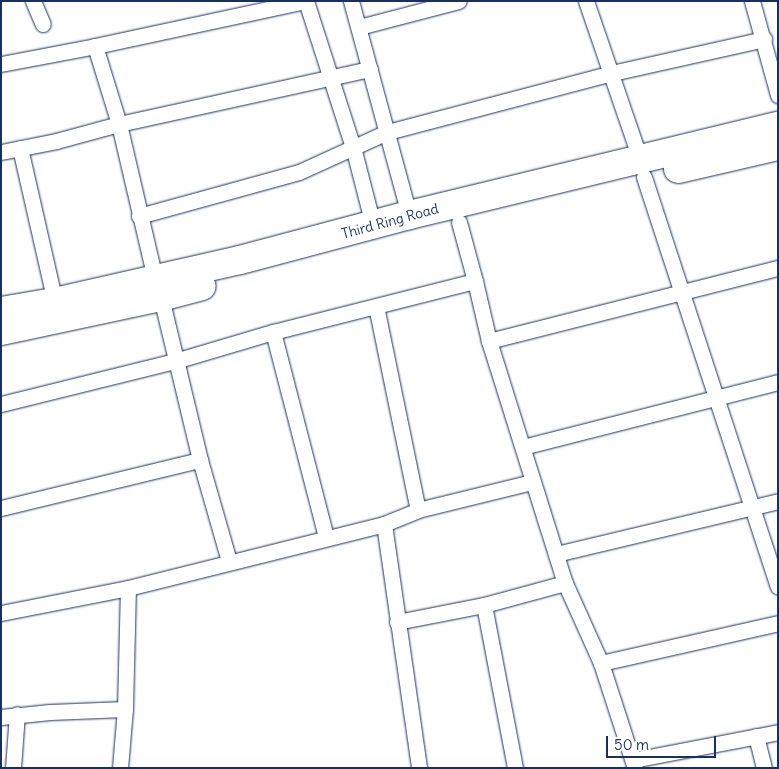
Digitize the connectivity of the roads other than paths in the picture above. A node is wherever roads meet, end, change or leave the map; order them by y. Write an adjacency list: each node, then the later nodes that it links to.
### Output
1 (33, 1): 7 (street)
2 (306, 1): 10 (street); 15 (street)
3 (351, 1): 8 (street)
4 (459, 1): 8 (street)
5 (586, 1): 13 (street)
6 (752, 1): 9 (street)
7 (43, 24)
8 (359, 27): 12 (street)
9 (764, 39): 13 (street); 14 (street)
10 (95, 46): 11 (street); 17 (street)
11 (1, 64)
12 (370, 69): 15 (street); 19 (street)
13 (612, 73): 19 (street); 24 (street)
14 (775, 74): 16 (street)
15 (332, 77): 17 (street); 21 (street)
16 (778, 95)
17 (119, 124): 22 (street); 26 (street)
18 (778, 126): 24 (highway, Third Ring Road)
19 (387, 132): 21 (street); 25 (street)
20 (778, 146): 24 (highway, Third Ring Road)
21 (353, 147): 26 (street); 28 (street)
22 (20, 148): 23 (street); 33 (street)
23 (1, 152)
24 (642, 168): 25 (highway, Third Ring Road); 27 (highway, Third Ring Road); 32 (street)
25 (409, 215): 28 (highway, Third Ring Road)
26 (139, 216): 31 (street)
27 (459, 222): 30 (street); 31 (highway, Third Ring Road)
28 (373, 225): 31 (highway, Third Ring Road)
29 (778, 268): 32 (street)
30 (475, 281): 34 (street); 38 (street)
31 (158, 288): 33 (highway, Third Ring Road); 36 (highway, Third Ring Road); 39 (street)
32 (683, 293): 38 (street); 41 (street)
33 (55, 302): 35 (highway, Third Ring Road)
34 (376, 306): 37 (street); 49 (street)
35 (1, 311)
36 (1, 331)
37 (274, 332): 39 (street); 51 (street)
38 (489, 341): 43 (street)
39 (175, 361): 42 (street); 44 (street)
40 (778, 382): 41 (street)
41 (717, 398): 43 (street); 47 (street)
42 (1, 404)
43 (523, 447): 45 (street)
44 (200, 460): 48 (street); 53 (street)
45 (532, 482): 49 (street); 52 (street)
46 (778, 501): 47 (street)
47 (753, 507): 52 (street); 55 (street)
48 (1, 508)
49 (418, 510): 50 (street)
50 (384, 524): 51 (street); 59 (street)
51 (326, 537): 53 (street)
52 (556, 554): 54 (street)
53 (229, 561): 56 (street)
54 (565, 583): 57 (street); 61 (street)
55 (778, 587)
56 (128, 588): 58 (street); 62 (street)
57 (484, 605): 59 (street); 71 (street)
58 (1, 613)
59 (397, 622): 70 (street)
60 (778, 622): 61 (street)
61 (601, 663): 67 (street)
62 (125, 709): 63 (street); 69 (street)
63 (17, 714): 64 (street); 68 (street)
64 (1, 717)
65 (778, 732): 66 (street)
66 (756, 736): 67 (street); 72 (street)
67 (634, 764)
68 (12, 768)
69 (120, 768)
70 (419, 768)
71 (515, 768)
72 (764, 768)

